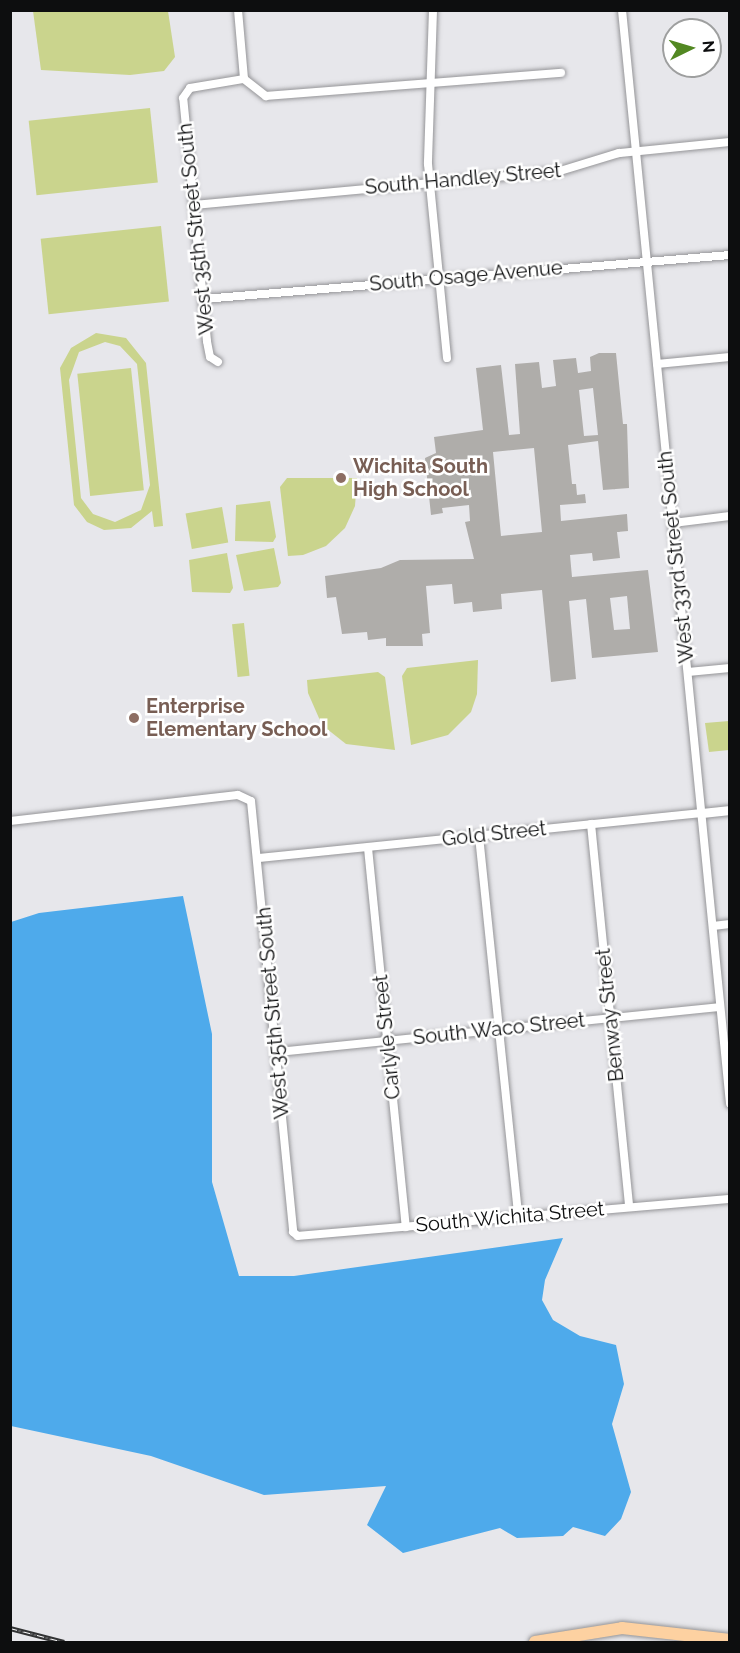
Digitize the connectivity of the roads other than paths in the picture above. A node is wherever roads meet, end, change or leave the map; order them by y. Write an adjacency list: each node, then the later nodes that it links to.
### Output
1 (238, 10): 5 (street)
2 (433, 10): 6 (street)
3 (622, 10): 8 (street, West 33rd Street South)
4 (561, 73): 6 (street)
5 (244, 80): 6 (street); 10 (street, West 35th Street South)
6 (428, 86): 9 (street)
7 (729, 142): 8 (street, South Handley Street)
8 (636, 151): 9 (street, South Handley Street); 12 (street, West 33rd Street South)
9 (429, 183): 10 (street, South Handley Street); 13 (street)
10 (194, 205): 14 (street, West 35th Street South)
11 (729, 255): 12 (street, South Osage Avenue)
12 (648, 263): 13 (street, South Osage Avenue); 18 (street, West 33rd Street South)
13 (437, 279): 14 (street, South Osage Avenue); 16 (street)
14 (203, 299): 17 (street, West 35th Street South)
15 (729, 357): 18 (street)
16 (447, 358)
17 (218, 362)
18 (657, 364): 20 (street, West 33rd Street South)
19 (729, 516): 20 (street)
20 (673, 523): 22 (street, West 33rd Street South)
21 (729, 668): 22 (street)
22 (688, 672): 24 (street, West 33rd Street South)
23 (729, 810): 24 (street, Gold Street)
24 (702, 813): 26 (street, Gold Street); 31 (street, West 33rd Street South)
25 (10, 821): 29 (street, West 35th Street South)
26 (591, 824): 27 (street, Gold Street); 33 (street, Benway Street)
27 (480, 836): 28 (street, Gold Street); 34 (street)
28 (368, 848): 29 (street, Gold Street); 35 (street, Carlyle Street)
29 (259, 858): 37 (street, West 35th Street South)
30 (729, 924): 31 (street)
31 (712, 926): 32 (street, West 33rd Street South)
32 (720, 1006): 33 (street, South Waco Street); 36 (street, West 33rd Street South)
33 (610, 1018): 34 (street, South Waco Street); 40 (street, Benway Street)
34 (499, 1029): 35 (street, South Waco Street); 41 (street)
35 (387, 1040): 37 (street, South Waco Street); 42 (street, Carlyle Street)
36 (727, 1051): 38 (street, West 33rd Street South)
37 (277, 1052): 43 (street, West 35th Street South)
38 (729, 1104)
39 (729, 1199): 40 (street, South Wichita Street)
40 (629, 1205): 41 (street, South Wichita Street)
41 (518, 1216): 42 (street, South Wichita Street)
42 (406, 1227): 43 (street, South Wichita Street)
43 (293, 1232)
44 (729, 1640): 45 (main road)
45 (535, 1642)

